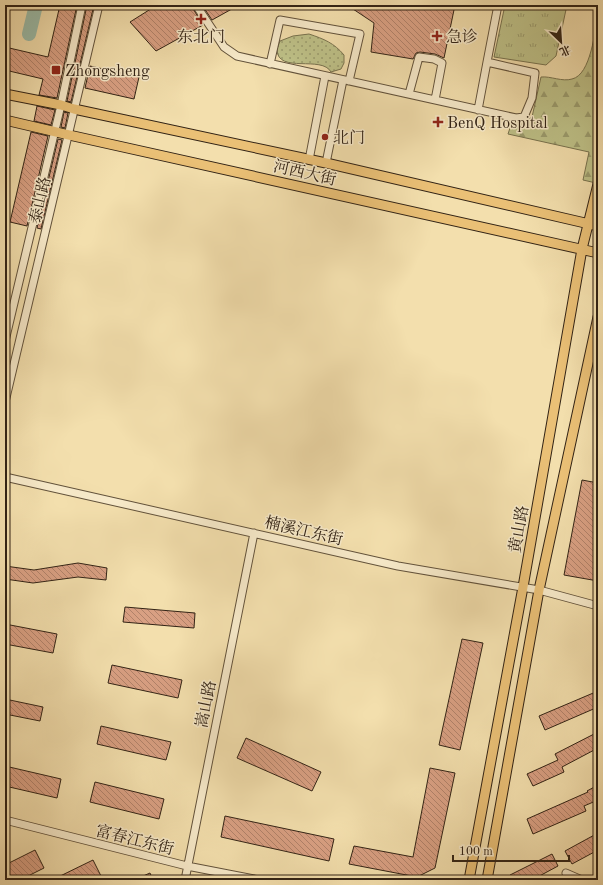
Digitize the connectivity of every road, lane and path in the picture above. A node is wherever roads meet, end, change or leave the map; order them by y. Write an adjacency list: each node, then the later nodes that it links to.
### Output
1 (82, 5): 12 (street, 泰山路)
2 (99, 5): 13 (street, 泰山路)
3 (196, 5): 6 (street)
4 (498, 5): 5 (street)
5 (487, 62): 14 (street); 14 (street)
6 (270, 64): 7 (street); 8 (street)
7 (324, 76): 8 (street); 18 (street)
8 (346, 80): 10 (street); 19 (street)
9 (5, 94): 12 (main road, 河西大街)
10 (409, 94): 11 (street); 11 (street)
11 (436, 100): 14 (street)
12 (62, 105): 13 (main road, 河西大街); 16 (street, 泰山路)
13 (74, 109): 17 (street, 泰山路); 18 (main road, 河西大街)
14 (478, 110)
15 (5, 120): 16 (main road, 河西大街)
16 (55, 132): 17 (main road, 河西大街); 26 (street, 泰山路)
17 (69, 135): 23 (main road, 河西大街); 27 (street, 泰山路)
18 (309, 160): 19 (main road, 河西大街)
19 (326, 163): 21 (main road, 河西大街)
20 (598, 184): 21 (main road, 黄山路)
21 (588, 224): 22 (main road, 河西大街); 23 (main road, 黄山路)
22 (598, 226)
23 (582, 249): 24 (main road, 河西大街); 30 (main road, 黄山路)
24 (598, 253)
25 (598, 317): 31 (main road, 黄山路)
26 (5, 341)
27 (5, 402)
28 (5, 477): 29 (street, 楠溪江东街)
29 (254, 533): 30 (street, 楠溪江东街); 34 (street, 嵩山路)
30 (523, 587): 31 (street, 楠溪江东街); 38 (main road, 黄山路)
31 (539, 590): 32 (street, 楠溪江东街); 39 (main road, 黄山路)
32 (598, 606)
33 (5, 820): 34 (street, 富春江东街)
34 (187, 866): 36 (street, 嵩山路); 37 (street, 富春江东街)
35 (566, 873): 40 (street)
36 (185, 880)
37 (259, 880)
38 (469, 880)
39 (487, 880)
40 (582, 880)

